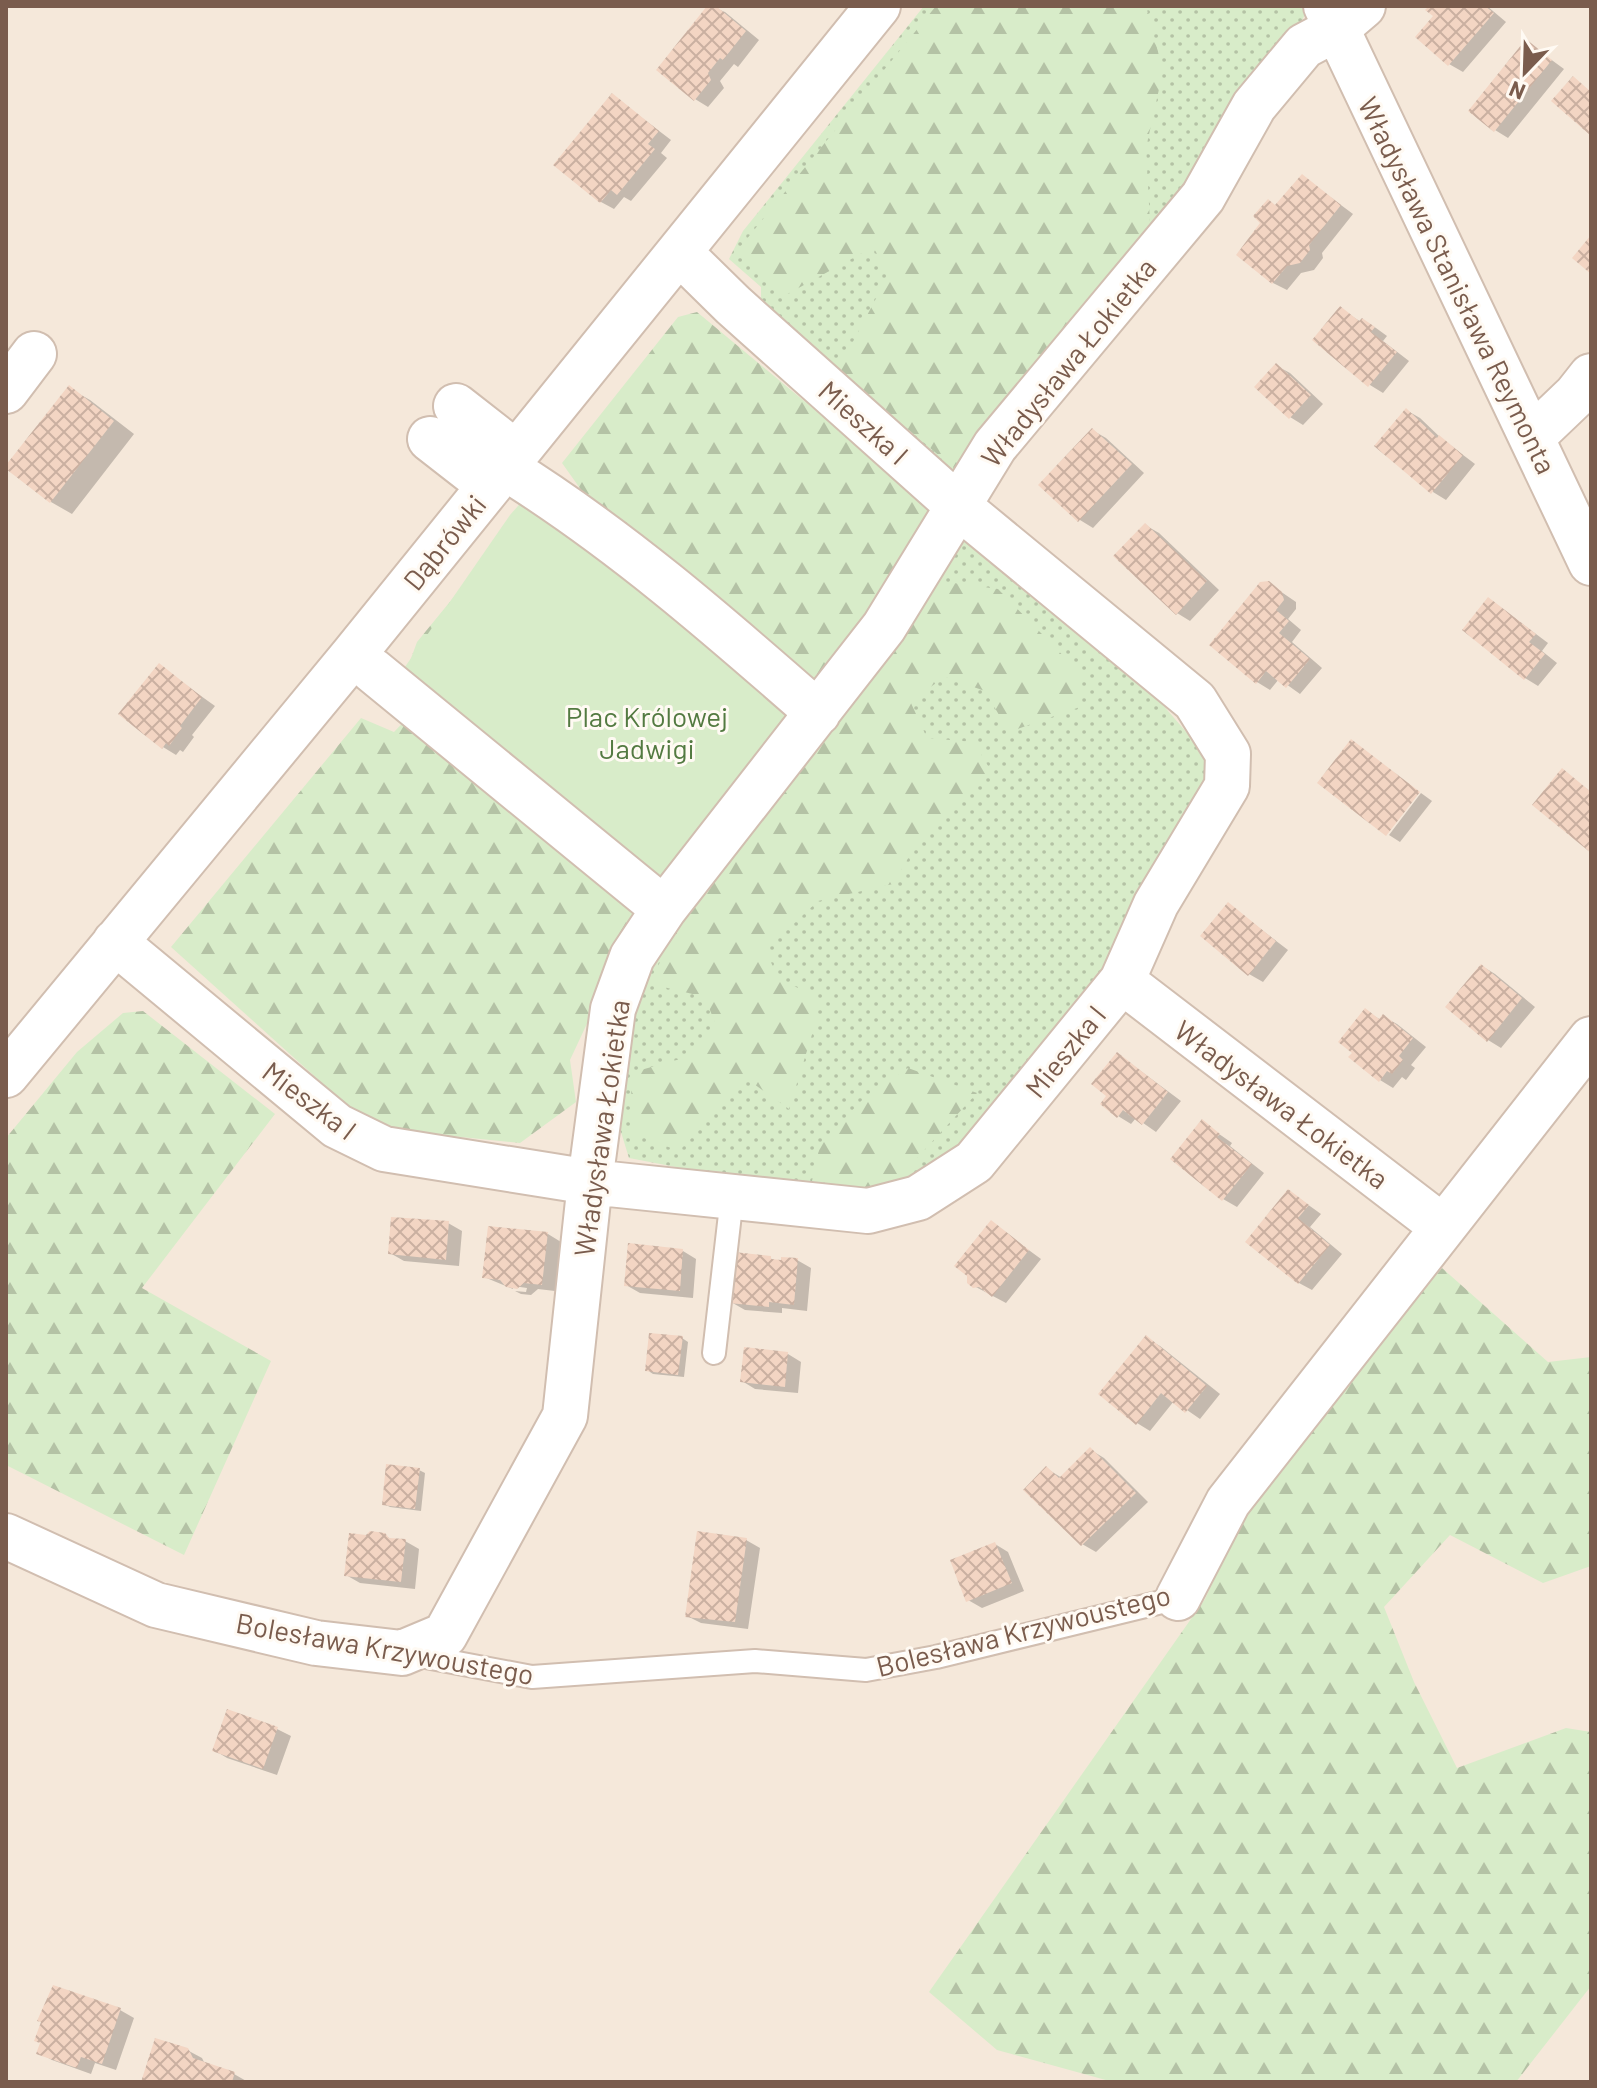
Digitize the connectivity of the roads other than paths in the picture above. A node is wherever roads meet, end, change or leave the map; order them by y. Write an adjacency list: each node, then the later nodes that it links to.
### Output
1 (878, 6): 3 (street, Dąbrówki)
2 (1342, 14): 8 (street, Władysława Stanisława Reymonta); 10 (street, Władysława Łokietka)
3 (679, 252): 9 (street, Dąbrówki); 10 (street, Mieszka I)
4 (34, 354): 6 (street)
5 (1591, 376): 8 (street)
6 (6, 391)
7 (443, 422): 9 (street)
8 (1532, 437): 11 (street, Władysława Stanisława Reymonta)
9 (503, 468): 13 (street); 15 (street, Dąbrówki)
10 (958, 506): 13 (street, Władysława Łokietka); 16 (street, Mieszka I)
11 (1591, 563)
12 (372, 670): 14 (street)
13 (818, 713): 14 (street, Władysława Łokietka)
14 (664, 909): 19 (street, Władysława Łokietka)
15 (115, 942): 18 (street, Dąbrówki); 19 (street, Mieszka I)
16 (1122, 981): 20 (street, Mieszka I); 21 (street, Władysława Łokietka)
17 (1591, 1039): 21 (street, Bolesława Krzywoustego)
18 (6, 1075)
19 (590, 1182): 20 (street, Mieszka I); 25 (street, Władysława Łokietka)
20 (732, 1197): 22 (lane)
21 (1443, 1227): 24 (street, Bolesława Krzywoustego)
22 (714, 1353)
23 (6, 1536): 25 (street, Bolesława Krzywoustego)
24 (1178, 1598): 25 (lane, Bolesława Krzywoustego)
25 (402, 1653)

